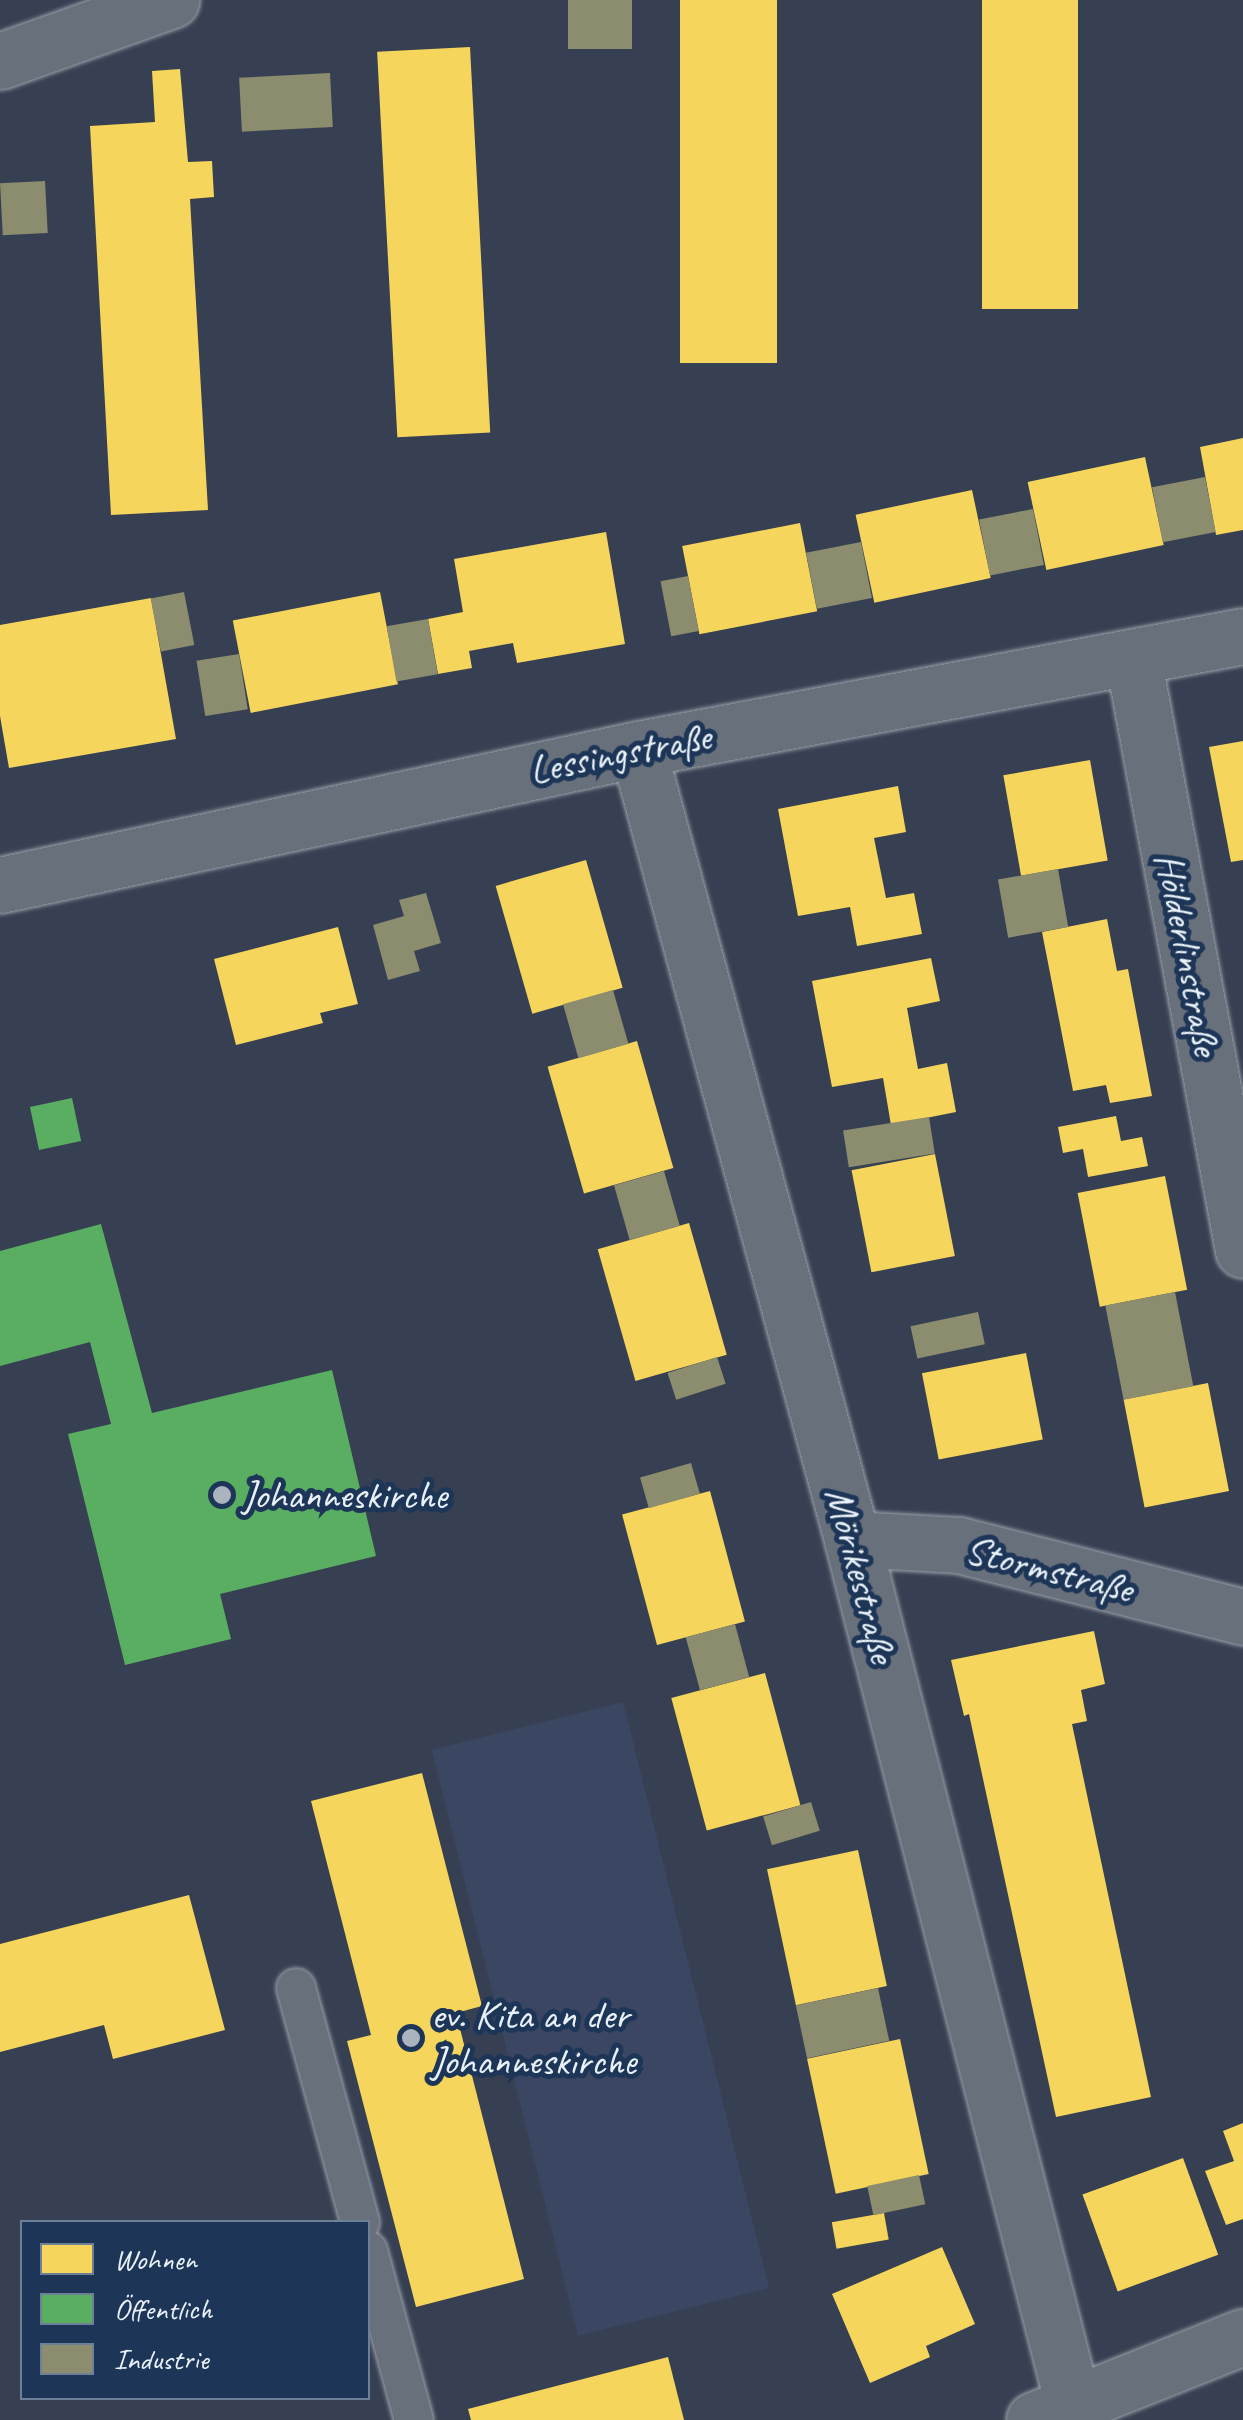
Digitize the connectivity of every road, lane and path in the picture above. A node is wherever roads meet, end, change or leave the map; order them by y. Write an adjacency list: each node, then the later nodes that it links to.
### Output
1 (171, 0): 2 (street)
2 (0, 61)
3 (1243, 636): 4 (street, Lessingstraße)
4 (1133, 658): 5 (street, Lessingstraße); 7 (street, Hölderlinstraße)
5 (638, 748): 6 (street, Lessingstraße); 8 (street, Mörikestraße)
6 (0, 885)
7 (1243, 1250)
8 (852, 1538): 9 (street, Stormstraße); 14 (street, Mörikestraße)
9 (1243, 1617)
10 (296, 1988): 11 (lane)
11 (359, 2220)
12 (370, 2258): 15 (lane)
13 (1243, 2337): 14 (street)
14 (1054, 2412)
15 (414, 2420)

